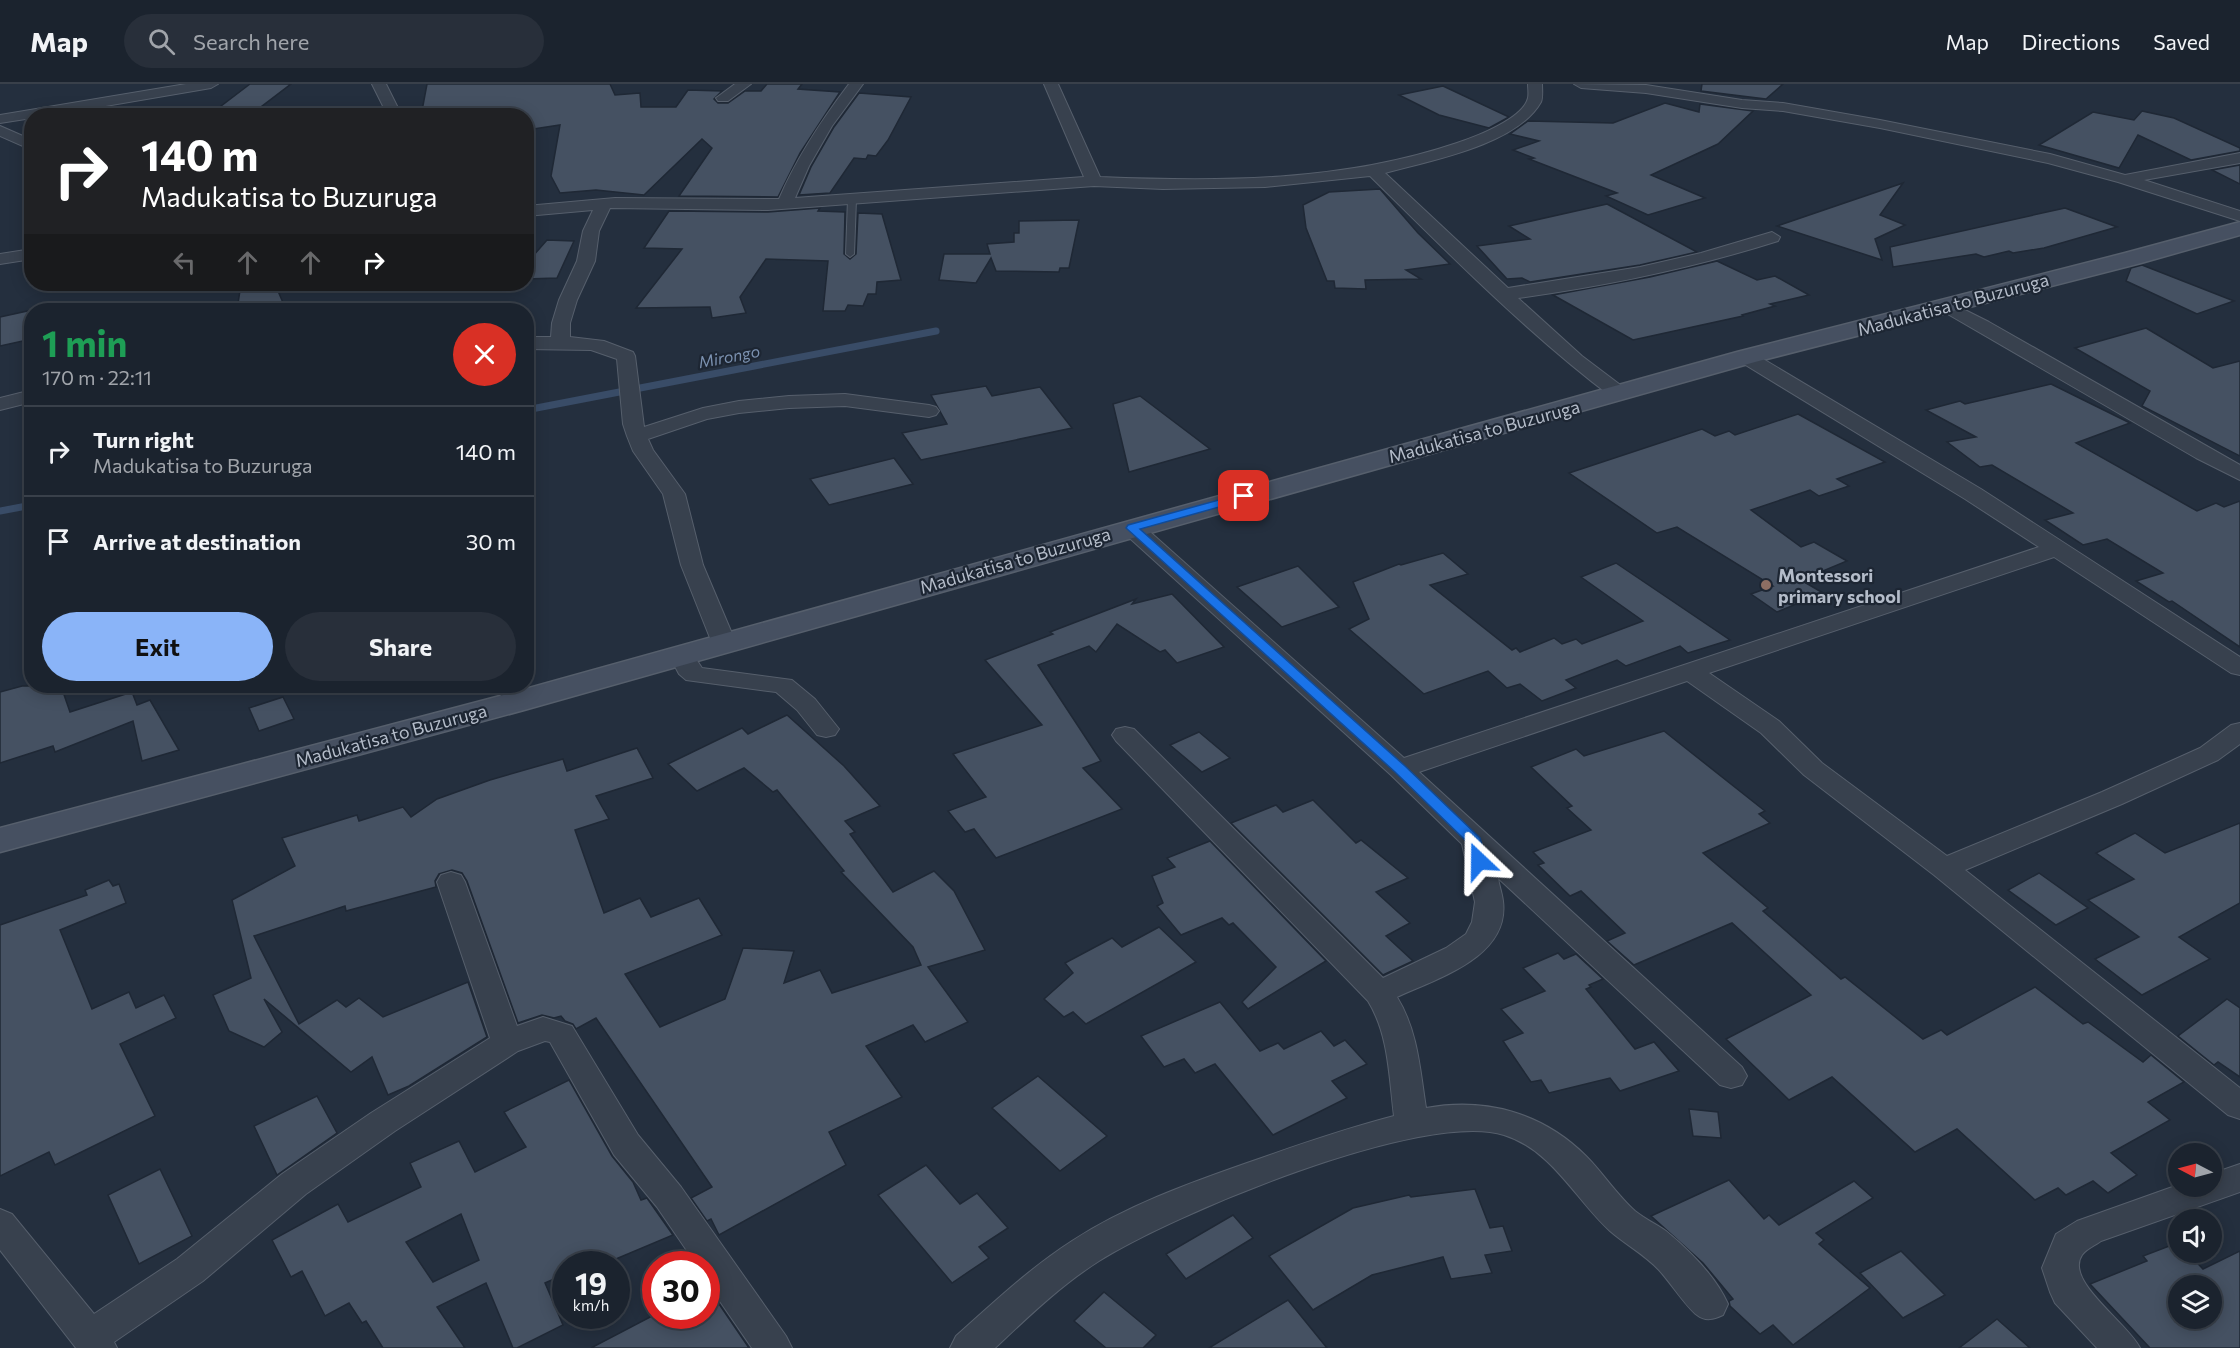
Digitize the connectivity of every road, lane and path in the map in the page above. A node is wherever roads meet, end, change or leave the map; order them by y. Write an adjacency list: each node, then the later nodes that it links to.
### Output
1 (211, 84): 10 (street)
2 (379, 84): 11 (street)
3 (744, 84): 9 (street)
4 (856, 84): 22 (street)
5 (1051, 84): 19 (street)
6 (1535, 84): 17 (street)
7 (1581, 84): 8 (street)
8 (1646, 86): 18 (street)
9 (723, 98)
10 (66, 108)
11 (390, 108)
12 (24, 115): 13 (street)
13 (0, 119)
14 (0, 130): 15 (street)
15 (24, 142)
16 (2240, 158): 18 (street)
17 (1374, 171): 19 (street); 30 (street)
18 (2124, 179): 24 (street)
19 (1094, 181): 20 (street)
20 (852, 199): 22 (street); 27 (lane)
21 (604, 204): 22 (street); 23 (street); 32 (street)
22 (785, 204)
23 (534, 210)
24 (2240, 216)
25 (2240, 228): 31 (main road, Madukatisa to Buzuruga)
26 (1772, 237): 30 (street)
27 (850, 254)
28 (24, 255): 29 (street)
29 (0, 259)
30 (1506, 294): 35 (street)
31 (1945, 305): 34 (main road, Madukatisa to Buzuruga); 40 (street)
32 (560, 342): 33 (street); 39 (street)
33 (534, 343)
34 (1746, 357): 35 (main road, Madukatisa to Buzuruga); 42 (street)
35 (1620, 394): 41 (main road, Madukatisa to Buzuruga)
36 (24, 398): 37 (street)
37 (0, 404)
38 (929, 411): 39 (street)
39 (637, 436): 43 (street)
40 (2240, 474)
41 (1132, 528): 43 (main road, Madukatisa to Buzuruga); 52 (street)
42 (2054, 549): 45 (street); 46 (street)
43 (724, 643): 44 (main road, Madukatisa to Buzuruga)
44 (681, 655): 47 (main road, Madukatisa to Buzuruga); 49 (street)
45 (2240, 668)
46 (1691, 672): 52 (street); 55 (street)
47 (534, 688)
48 (507, 694): 53 (main road, Madukatisa to Buzuruga)
49 (825, 729)
50 (2240, 732): 55 (street)
51 (1125, 735): 57 (street)
52 (1400, 769): 54 (street)
53 (0, 840)
54 (1475, 841): 57 (street); 59 (street)
55 (1944, 868): 60 (street)
56 (452, 882): 58 (street)
57 (1379, 993): 61 (street)
58 (507, 1042): 65 (street); 66 (street)
59 (1731, 1076)
60 (2240, 1106)
61 (1412, 1126): 64 (street); 67 (street)
62 (2240, 1178): 68 (street)
63 (0, 1224): 65 (street)
64 (1710, 1304)
65 (94, 1342)
66 (773, 1348)
67 (969, 1348)
68 (2121, 1348)

